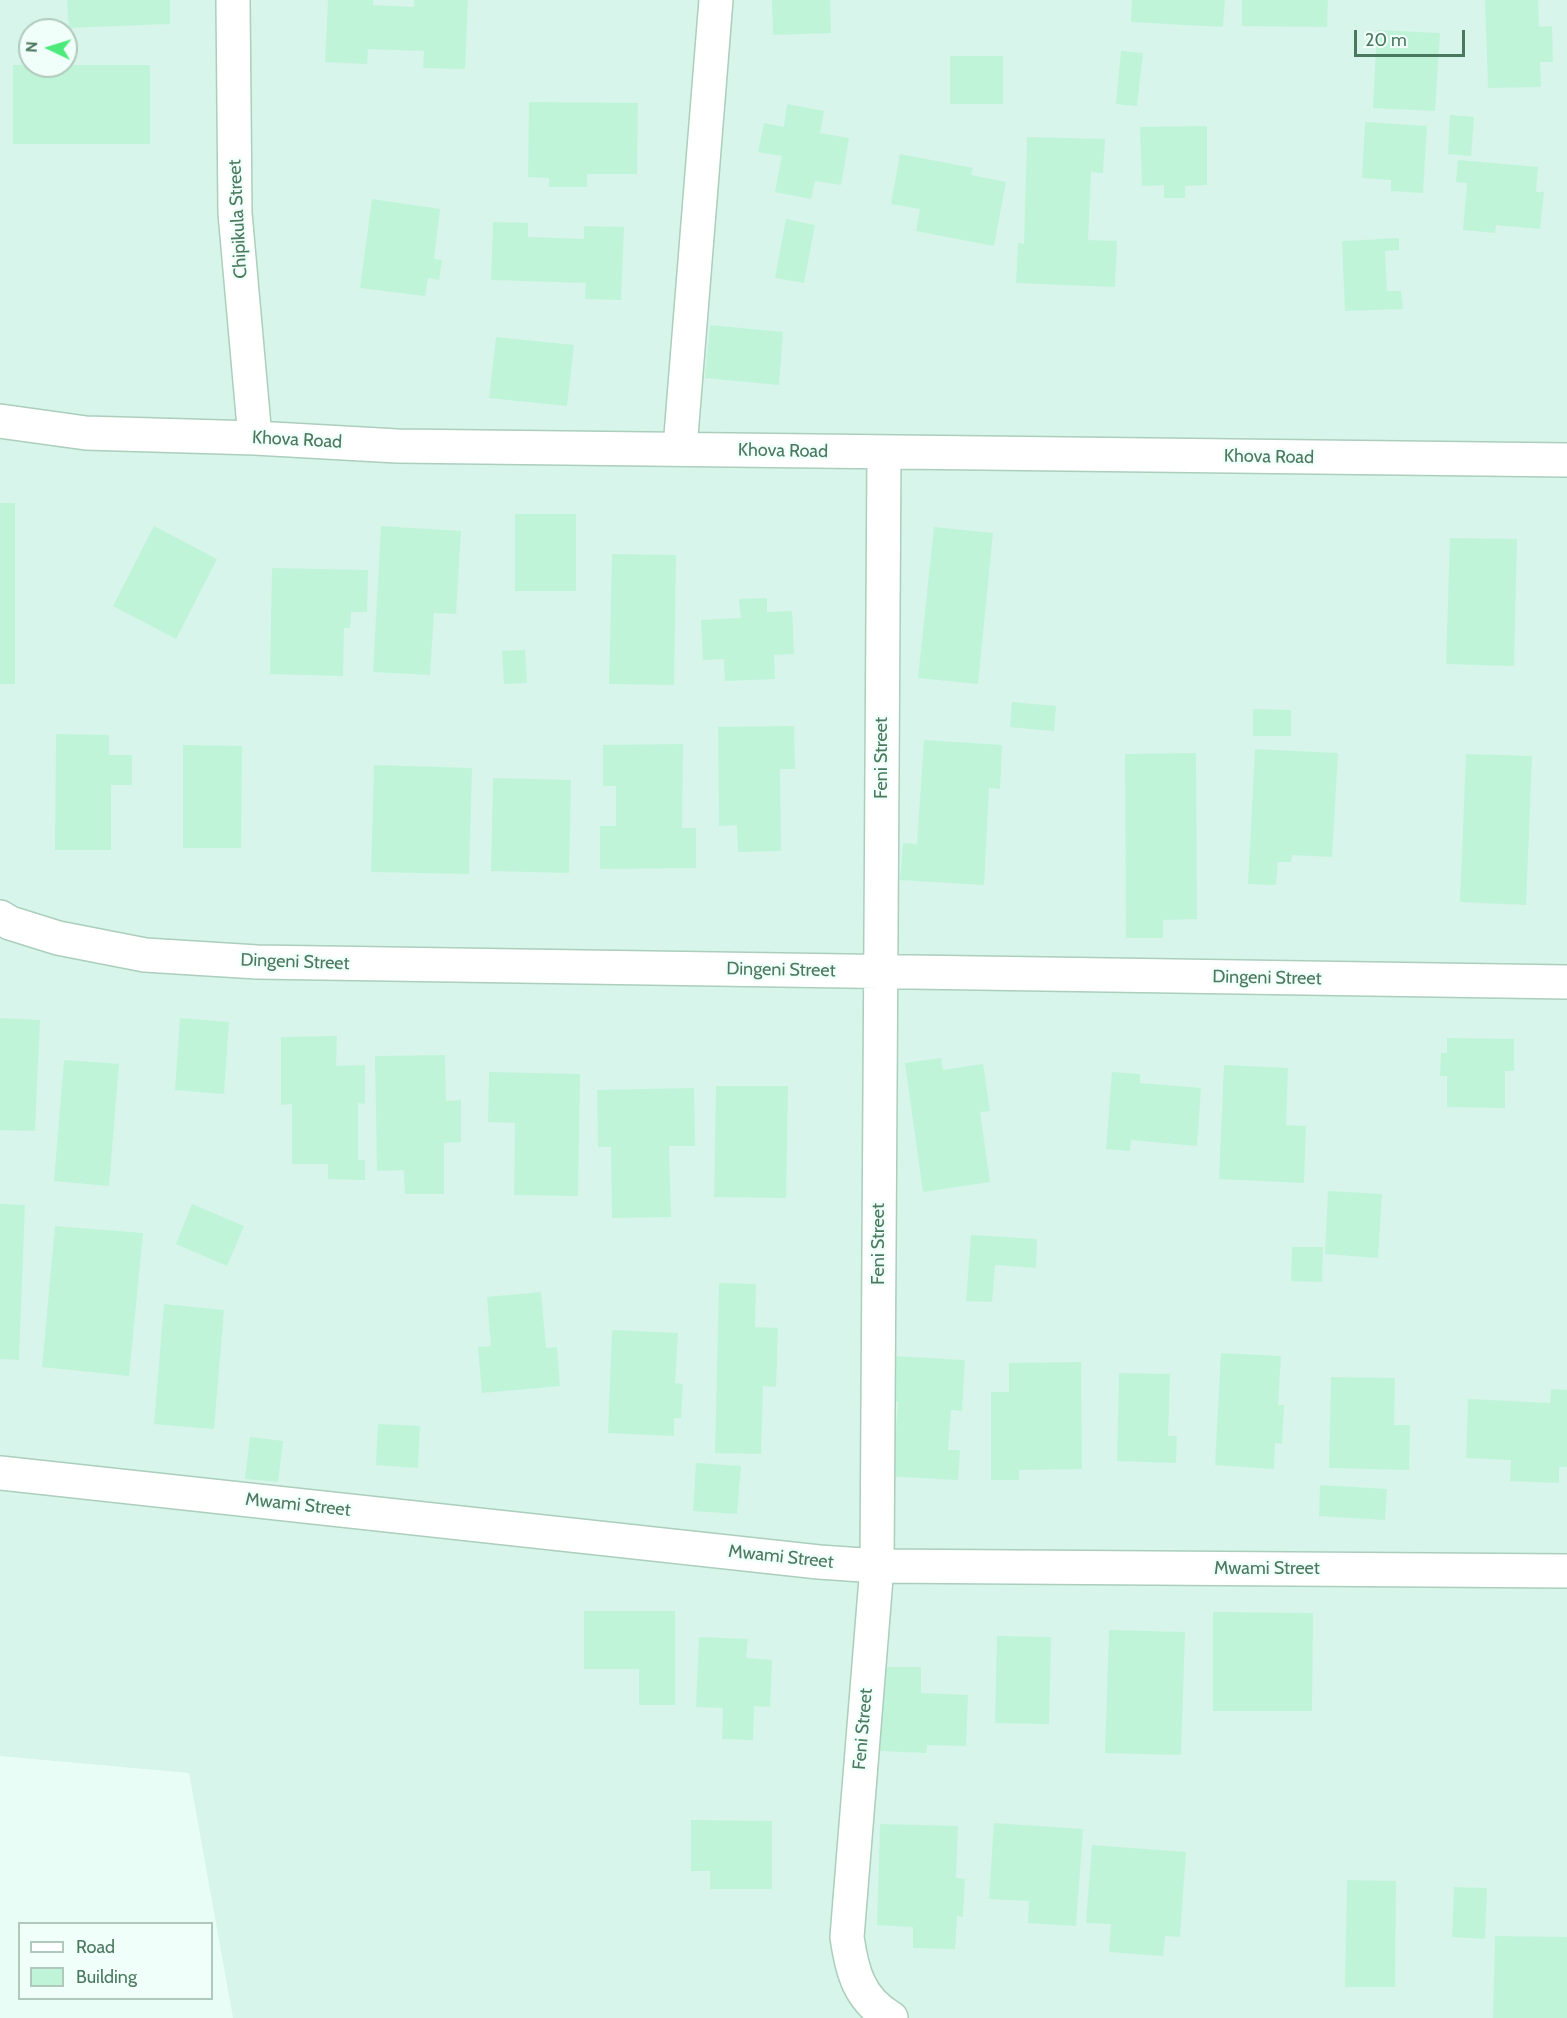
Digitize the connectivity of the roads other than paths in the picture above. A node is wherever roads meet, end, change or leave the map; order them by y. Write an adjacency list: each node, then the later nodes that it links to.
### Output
1 (233, 0): 4 (street, Chipikula Street)
2 (716, 0): 5 (street)
3 (0, 421): 4 (street, Khova Road)
4 (255, 438): 5 (street, Khova Road)
5 (680, 448): 6 (street, Khova Road)
6 (884, 453): 7 (street, Khova Road); 9 (street, Feni Street)
7 (1567, 460)
8 (0, 917): 9 (street, Dingeni Street)
9 (880, 972): 10 (street, Dingeni Street); 12 (street, Feni Street)
10 (1567, 982)
11 (0, 1473): 12 (street, Mwami Street)
12 (877, 1566): 13 (street, Mwami Street); 14 (street, Feni Street)
13 (1567, 1571)
14 (891, 2018)

